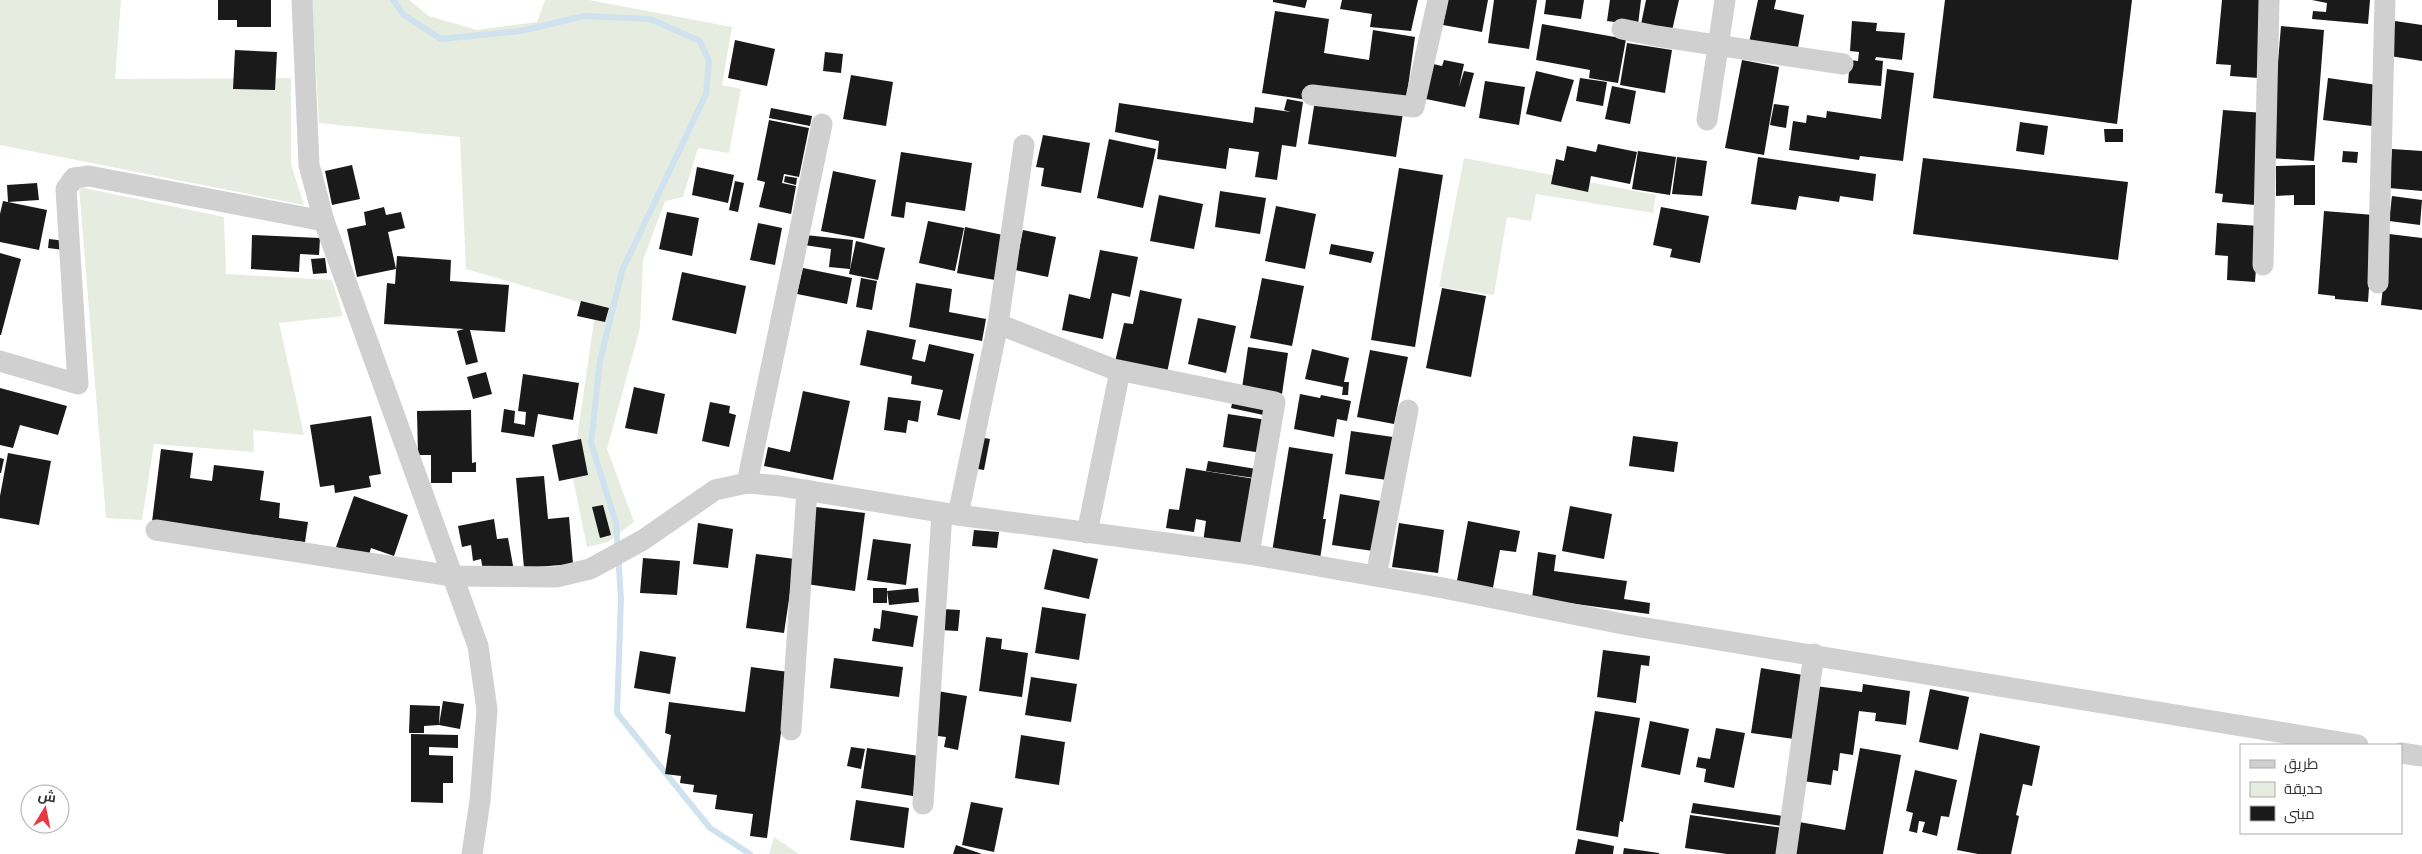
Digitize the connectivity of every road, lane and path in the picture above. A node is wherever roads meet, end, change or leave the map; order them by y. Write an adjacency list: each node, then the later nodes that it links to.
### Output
1 (302, 0): 13 (street)
2 (1438, 0): 9 (street)
3 (1725, 0): 7 (street)
4 (2269, 0): 14 (street)
5 (2385, 0): 15 (street)
6 (1622, 29): 7 (street)
7 (1719, 45): 8 (street); 10 (street)
8 (1844, 64)
9 (1312, 94)
10 (1707, 120)
11 (822, 124): 20 (street)
12 (1024, 145): 16 (street)
13 (324, 221): 17 (street); 26 (street)
14 (2263, 265)
15 (2378, 284)
16 (998, 324): 18 (street); 22 (street)
17 (0, 360)
18 (1120, 370): 24 (street); 25 (street)
19 (1408, 410): 27 (street)
20 (747, 483): 21 (street); 26 (street)
21 (807, 490): 22 (street); 29 (street)
22 (950, 514): 24 (street); 33 (street)
23 (156, 530): 26 (street)
24 (1087, 533): 25 (street)
25 (1249, 554): 27 (street)
26 (452, 576): 34 (street)
27 (1376, 576): 28 (street)
28 (1814, 654): 30 (street); 35 (street)
29 (792, 730)
30 (2352, 744)
31 (2402, 752): 32 (street)
32 (2422, 756)
33 (923, 804)
34 (472, 854)
35 (1786, 854)

